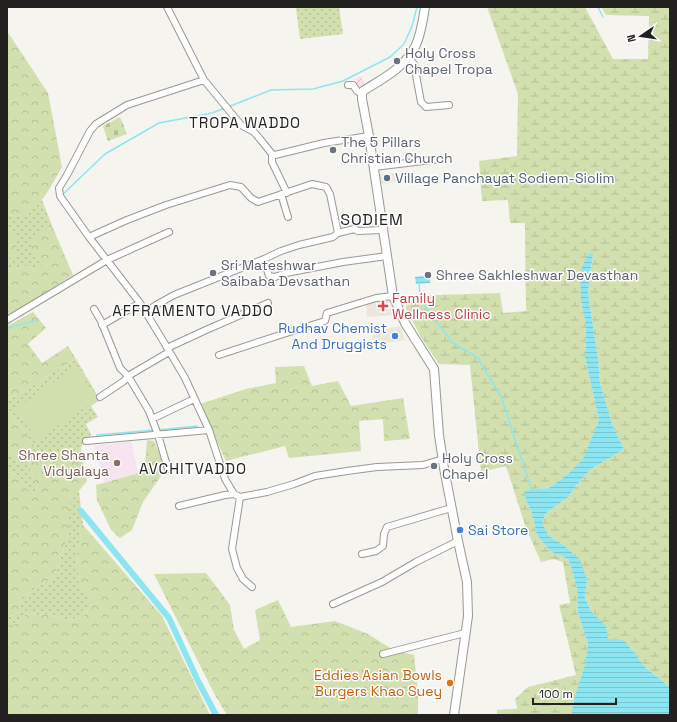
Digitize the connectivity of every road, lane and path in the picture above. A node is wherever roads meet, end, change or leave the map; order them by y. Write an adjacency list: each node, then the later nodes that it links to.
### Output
1 (167, 7): 4 (street)
2 (425, 7): 3 (main road)
3 (408, 58): 6 (main road); 7 (street)
4 (204, 80): 9 (street); 17 (street)
5 (348, 85): 6 (street)
6 (362, 94): 8 (main road)
7 (449, 105)
8 (369, 136): 9 (street); 11 (main road)
9 (272, 154): 12 (street)
10 (440, 160): 11 (street)
11 (374, 167): 14 (main road)
12 (284, 193): 13 (street); 16 (street); 17 (street)
13 (288, 217)
14 (382, 230): 16 (street); 18 (main road)
15 (169, 232): 20 (street)
16 (338, 233): 19 (street)
17 (89, 236): 20 (street)
18 (387, 256): 19 (street); 21 (main road)
19 (264, 259): 25 (street)
20 (107, 260): 22 (street); 26 (street)
21 (393, 296): 29 (street); 37 (main road)
22 (140, 303): 25 (street); 27 (street)
23 (268, 303): 28 (street)
24 (94, 309): 27 (street)
25 (146, 312): 28 (street)
26 (7, 320)
27 (102, 326): 30 (street)
28 (168, 350): 30 (street); 32 (street)
29 (219, 355)
30 (128, 376): 31 (street); 33 (street)
31 (100, 397)
32 (194, 399): 33 (street); 34 (street)
33 (152, 419): 35 (street)
34 (209, 430): 35 (street); 39 (street)
35 (158, 435): 36 (street); 38 (street)
36 (86, 441)
37 (443, 459): 40 (street); 42 (main road)
38 (168, 469)
39 (234, 494): 40 (street); 41 (street)
40 (240, 497): 45 (street)
41 (180, 506)
42 (451, 508): 43 (main road); 44 (street)
43 (458, 542): 46 (street); 47 (main road)
44 (362, 554)
45 (252, 587)
46 (333, 604)
47 (465, 633): 48 (street); 49 (main road)
48 (383, 654)
49 (454, 715)

